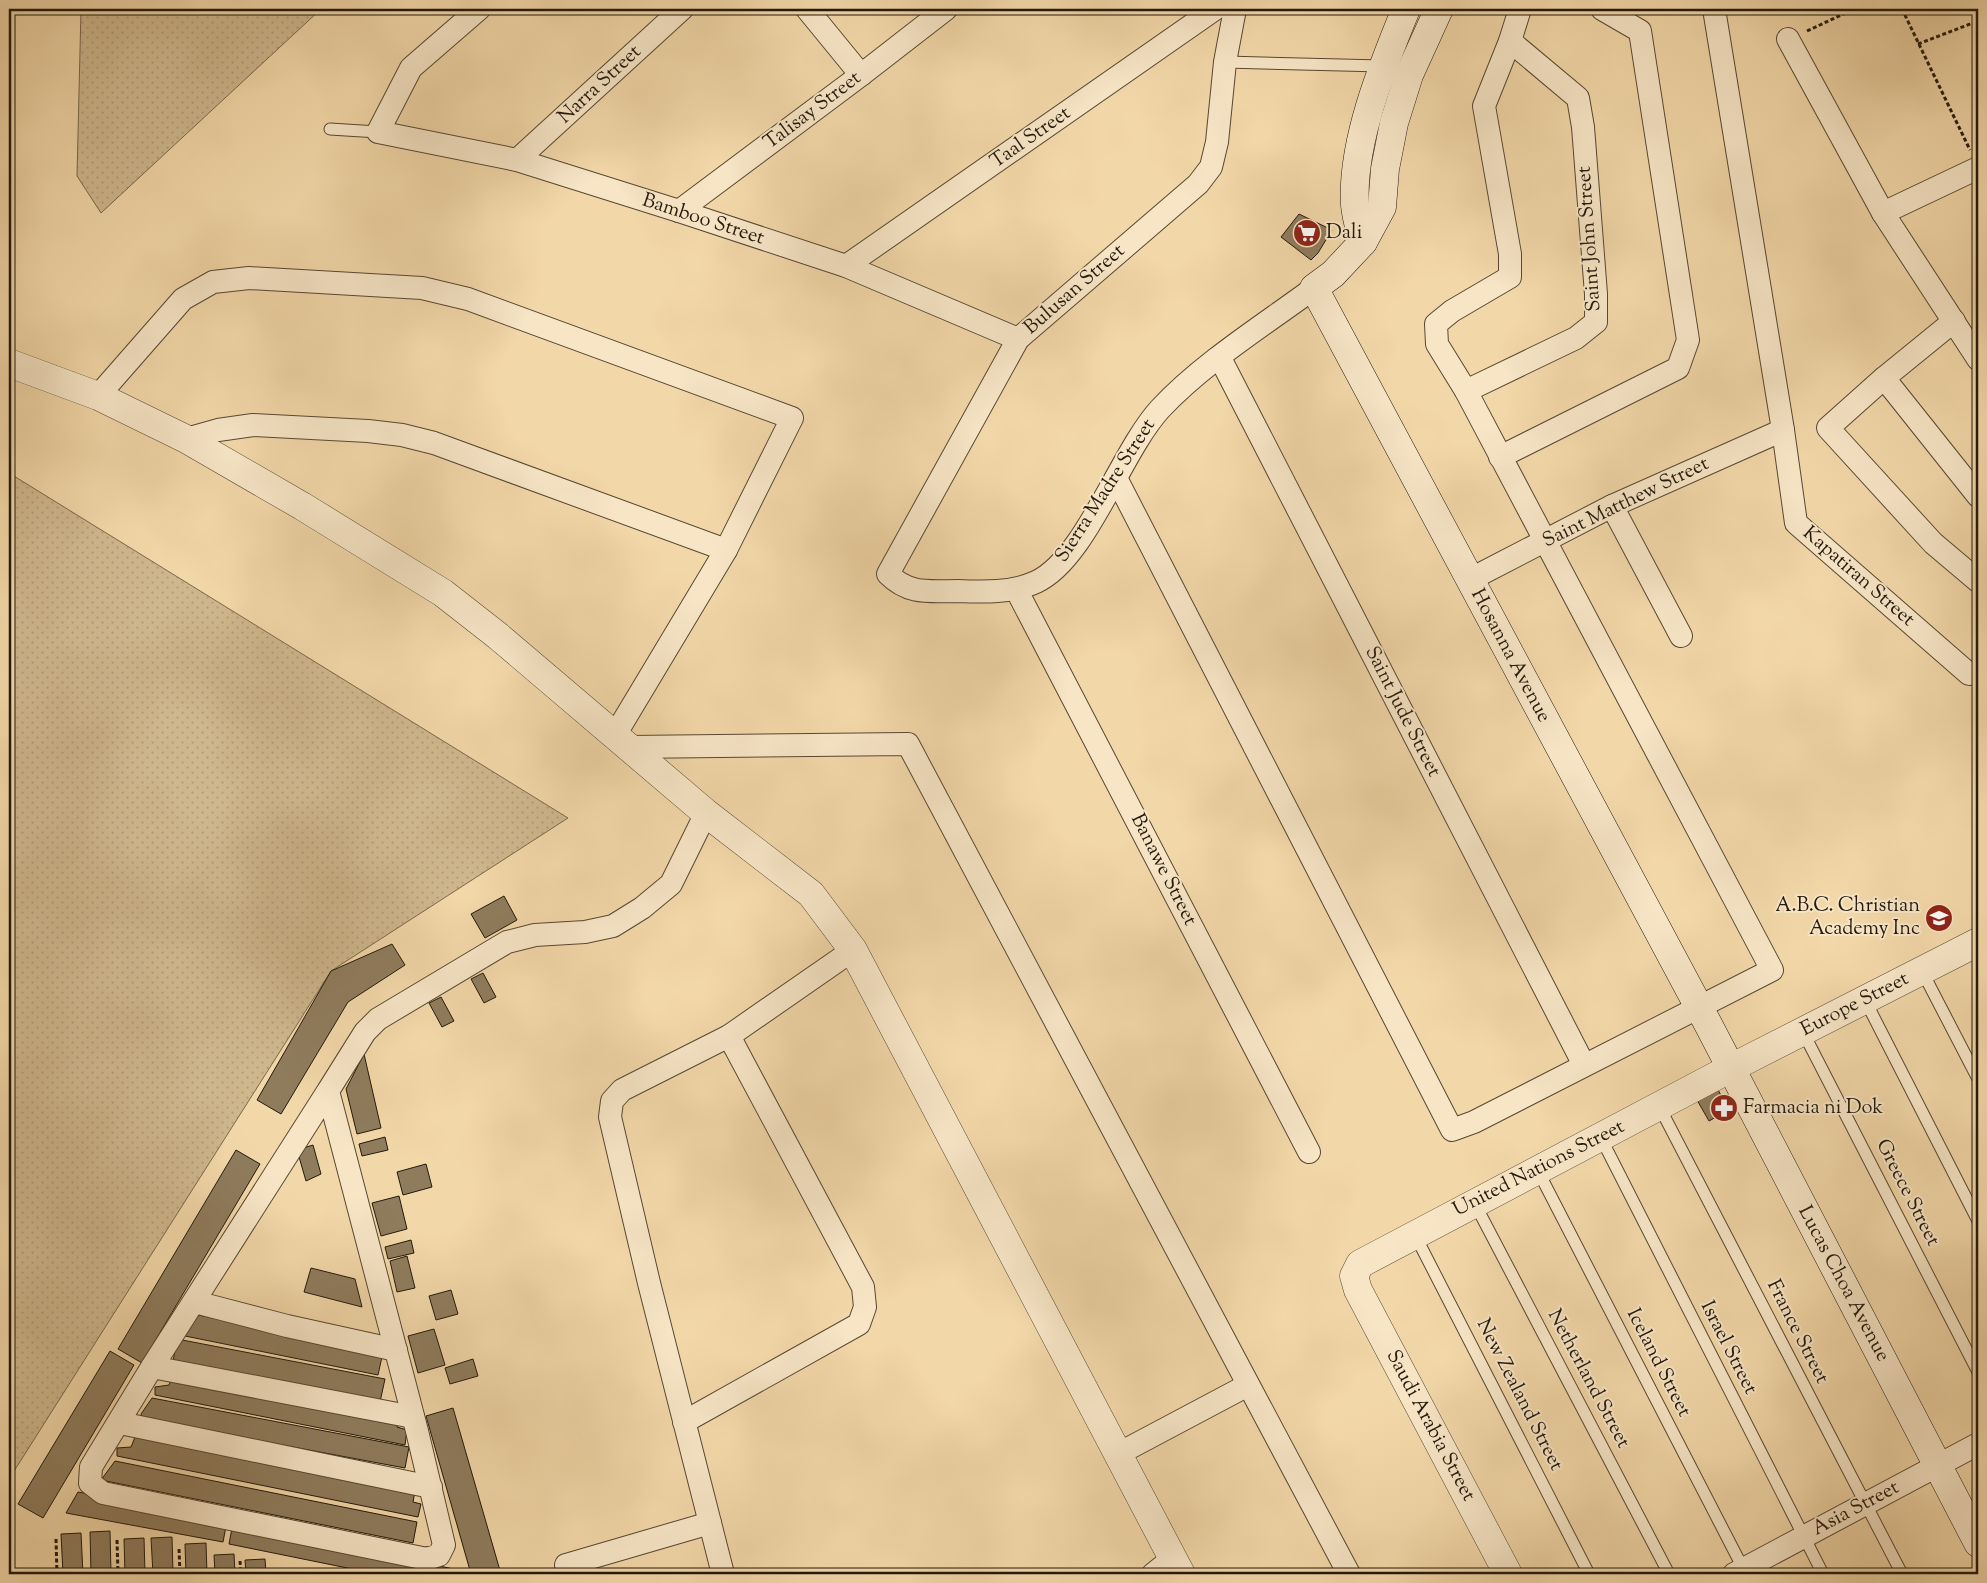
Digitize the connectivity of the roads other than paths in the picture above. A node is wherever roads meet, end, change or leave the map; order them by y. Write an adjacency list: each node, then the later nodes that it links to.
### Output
1 (479, 9): 18 (street)
2 (682, 9): 19 (street, Narra Street)
3 (807, 9): 16 (street)
4 (946, 9): 16 (street, Talisay Street)
5 (1235, 9): 14 (street, Bulusan Street)
6 (1406, 9): 15 (street)
7 (1439, 9): 23 (street, Sierra Madre Street)
8 (1520, 9): 13 (street)
9 (1602, 9): 36 (street)
10 (1714, 9): 34 (street, Kapatiran Street)
11 (1206, 12): 24 (street, Taal Street)
12 (1788, 39): 22 (street)
13 (1510, 41): 32 (street); 32 (street, Saint John Street)
14 (1225, 62): 15 (lane); 27 (street, Bulusan Street)
15 (1382, 66): 23 (street)
16 (861, 75): 21 (street, Talisay Street)
17 (330, 129): 18 (lane)
18 (378, 132): 19 (street, Bamboo Street)
19 (517, 160): 21 (street, Bamboo Street)
20 (1976, 163): 22 (street)
21 (679, 211): 24 (street, Bamboo Street)
22 (1883, 213): 26 (street)
23 (1363, 242): 25 (street, Sierra Madre Street)
24 (846, 266): 27 (street, Bamboo Street)
25 (1314, 288): 28 (street, Sierra Madre Street); 43 (street, Hosanna Avenue)
26 (1954, 321): 29 (street); 31 (street)
27 (1018, 339): 42 (street, Bulusan Street)
28 (1220, 358): 37 (street, Sierra Madre Street); 57 (street, Saint Jude Street)
29 (1978, 359)
30 (9, 363): 33 (street)
31 (1884, 378): 38 (street); 44 (street)
32 (1466, 391): 36 (street)
33 (98, 396): 35 (street); 41 (street)
34 (1783, 430): 39 (street, Saint Matthew Street); 47 (street, Kapatiran Street)
35 (186, 439): 41 (street); 48 (street)
36 (1500, 457): 40 (street)
37 (1116, 478): 45 (street, Sierra Madre Street); 57 (street)
38 (1978, 496)
39 (1612, 506): 40 (street, Saint Matthew Street); 46 (street)
40 (1544, 542): 43 (street, Saint Matthew Street); 54 (street)
41 (726, 550): 48 (street)
42 (888, 574): 45 (street, Sierra Madre Street)
43 (1470, 580): 54 (street, Hosanna Avenue)
44 (1978, 581)
45 (1016, 589): 63 (street, Banawe Street)
46 (1681, 636)
47 (1969, 674)
48 (622, 741): 49 (street); 73 (street)
49 (706, 813): 51 (street); 60 (street)
50 (1978, 942): 52 (street, Europe Street)
51 (853, 950): 56 (street); 78 (street)
52 (1922, 971): 53 (street, Europe Street); 59 (lane)
53 (1865, 1000): 55 (street, Europe Street); 66 (lane)
54 (1703, 1015): 57 (street); 58 (street, Lucas Choa Avenue)
55 (1803, 1032): 58 (street, Europe Street); 72 (lane, Greece Street)
56 (729, 1036): 75 (street); 75 (street)
57 (1584, 1065)
58 (1731, 1068): 61 (street, United Nations Street); 79 (street, Lucas Choa Avenue)
59 (1978, 1079)
60 (328, 1091): 69 (street); 70 (street)
61 (1659, 1106): 62 (street, United Nations Street); 81 (lane, France Street)
62 (1601, 1138): 64 (street, United Nations Street); 83 (lane, Israel Street)
63 (1309, 1152)
64 (1538, 1169): 65 (street, United Nations Street); 86 (lane, Iceland Street)
65 (1474, 1202): 67 (street, United Nations Street); 92 (lane, Netherland Street)
66 (1978, 1221)
67 (1414, 1233): 68 (street, United Nations Street); 91 (lane, New Zealand Street)
68 (1354, 1276): 90 (street, Saudi Arabia Street)
69 (195, 1302): 70 (street); 71 (street)
70 (396, 1350): 74 (street)
71 (152, 1366): 74 (street); 76 (street)
72 (1978, 1372)
73 (1248, 1385): 78 (street); 89 (street)
74 (413, 1417): 80 (street)
75 (684, 1422): 82 (street)
76 (120, 1423): 80 (street); 80 (street)
77 (1978, 1444): 79 (street, Asia Street)
78 (1118, 1454): 85 (street)
79 (1938, 1465): 81 (street, Asia Street); 84 (street, Lucas Choa Avenue)
80 (431, 1487)
81 (1865, 1504): 83 (street, Asia Street); 94 (lane, France Street)
82 (710, 1523): 87 (street); 88 (street)
83 (1803, 1537): 86 (street, Asia Street); 93 (lane, Israel Street)
84 (1978, 1543)
85 (1169, 1569)
86 (1741, 1573)
87 (569, 1574)
88 (724, 1574)
89 (1349, 1574)
90 (1508, 1574)
91 (1589, 1574)
92 (1669, 1574)
93 (1823, 1574)
94 (1902, 1574)

